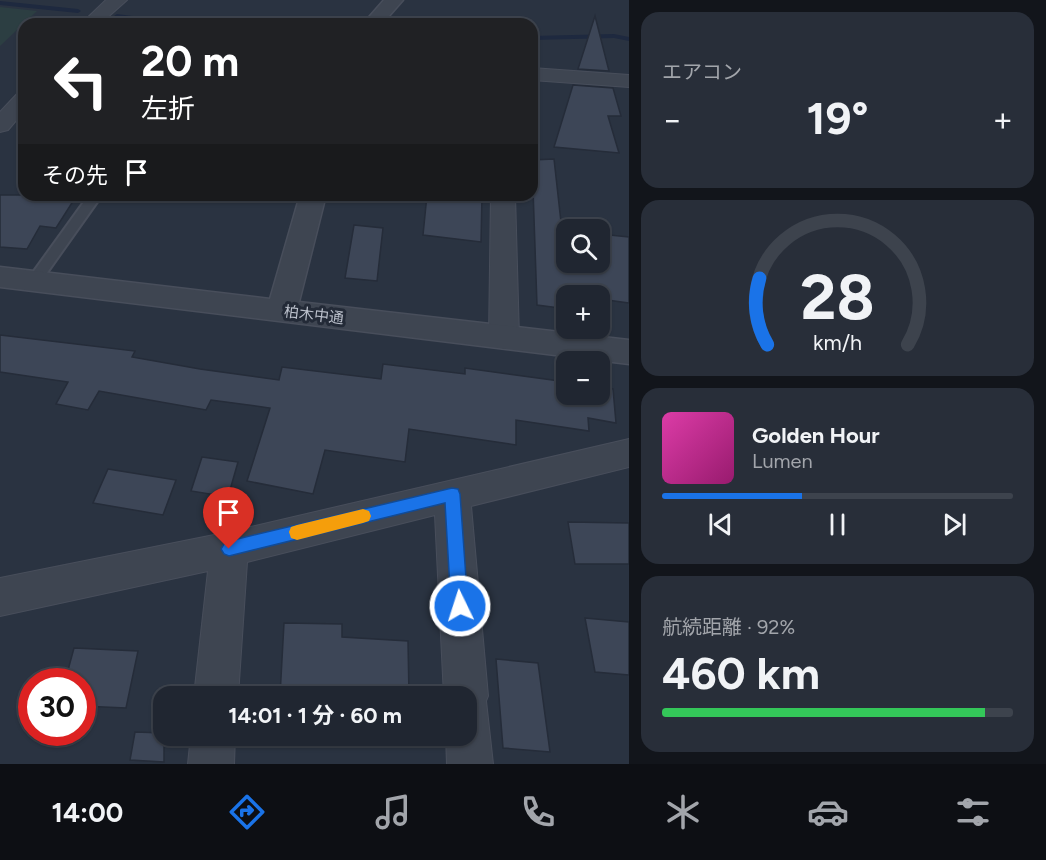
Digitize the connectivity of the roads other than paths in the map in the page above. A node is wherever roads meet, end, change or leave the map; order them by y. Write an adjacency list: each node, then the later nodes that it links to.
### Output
1 (119, 0): 3 (street)
2 (394, 0): 4 (street)
3 (96, 18)
4 (378, 18)
5 (538, 74): 6 (street)
6 (629, 81)
7 (18, 105): 8 (street)
8 (0, 126)
9 (92, 201): 13 (lane)
10 (311, 201): 14 (street)
11 (503, 201): 15 (street)
12 (0, 277): 13 (street, 柏木中通)
13 (34, 281): 14 (street, 柏木中通)
14 (282, 311): 15 (street, 柏木中通)
15 (504, 338): 16 (street, 柏木中通)
16 (629, 352)
17 (629, 453): 18 (street)
18 (452, 494): 19 (street); 22 (street)
19 (229, 549): 20 (street); 21 (street)
20 (0, 597)
21 (217, 686)
22 (465, 686)
23 (212, 746): 25 (street)
24 (469, 746): 26 (street)
25 (211, 764)
26 (470, 764)

